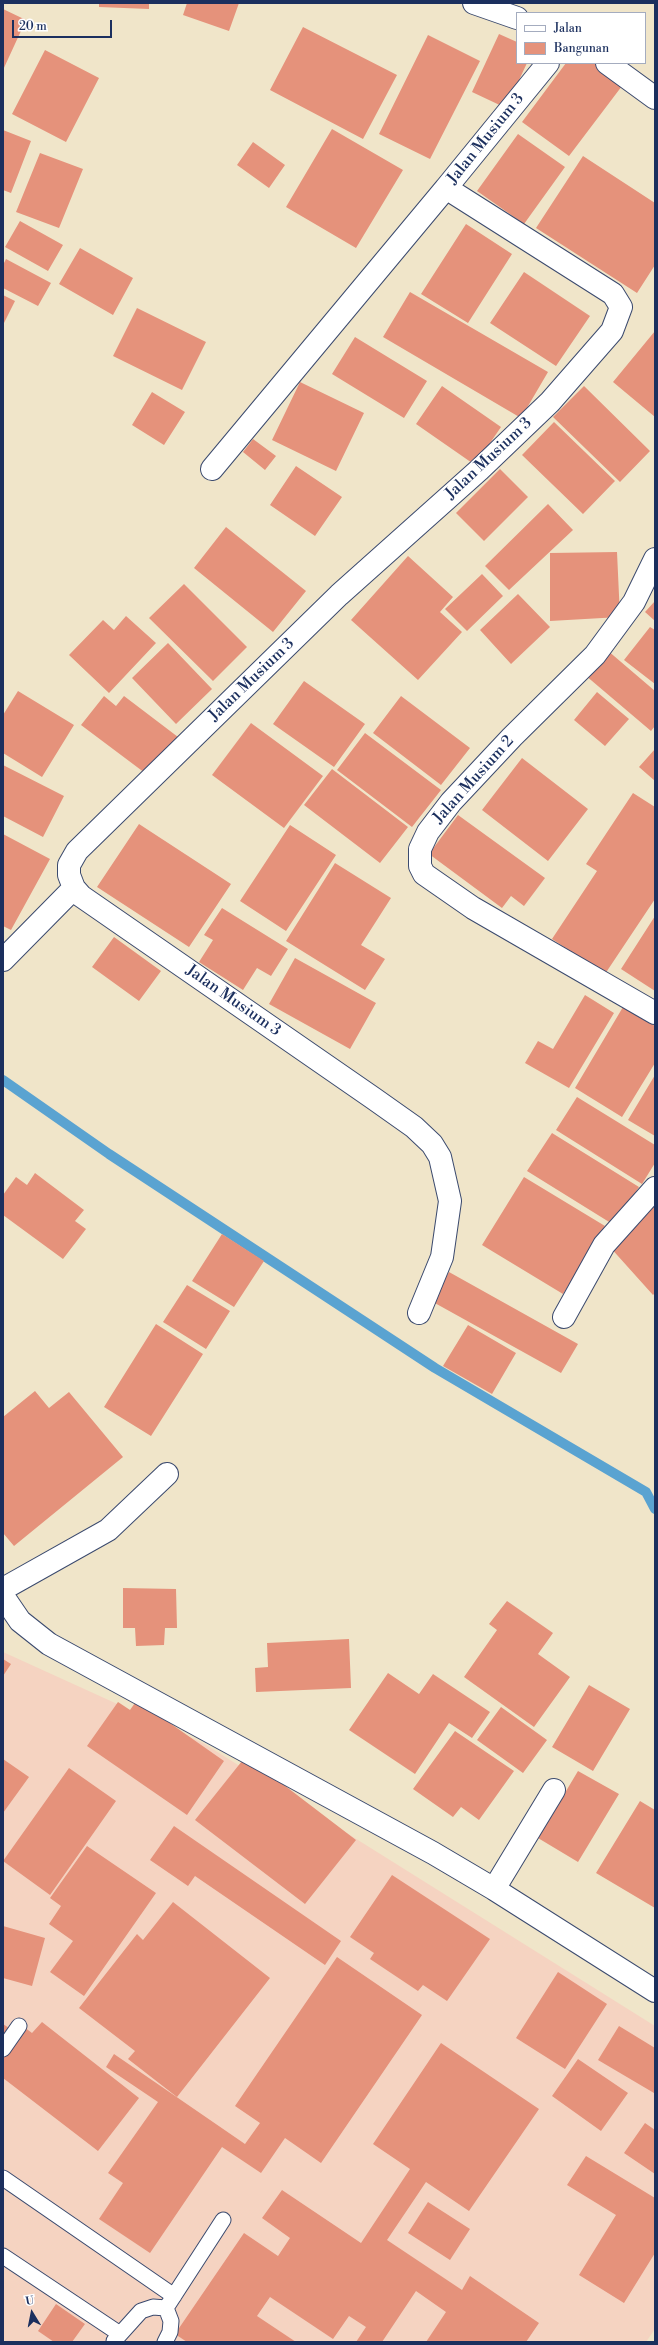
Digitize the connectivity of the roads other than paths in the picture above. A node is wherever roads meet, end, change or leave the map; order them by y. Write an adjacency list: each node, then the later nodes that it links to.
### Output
1 (474, 3): 2 (street)
2 (516, 18)
3 (547, 64): 6 (street, Jalan Musium 3)
4 (608, 64): 5 (street)
5 (655, 98)
6 (446, 188): 7 (street); 9 (street, Jalan Musium 3)
7 (212, 470)
8 (655, 560): 11 (street, Jalan Musium 2)
9 (74, 888): 10 (street); 13 (street, Jalan Musium 3)
10 (3, 960)
11 (655, 1013)
12 (655, 1188): 14 (street)
13 (419, 1313)
14 (564, 1317)
15 (168, 1474): 16 (street)
16 (3, 1589)
17 (3, 1596): 19 (street)
18 (554, 1790): 19 (street)
19 (494, 1889): 20 (street)
20 (655, 1991)
21 (19, 2026): 22 (lane)
22 (3, 2049)
23 (3, 2178): 26 (lane)
24 (223, 2220): 26 (lane)
25 (3, 2256): 27 (lane)
26 (170, 2302): 27 (lane); 28 (lane)
27 (117, 2338)
28 (165, 2342)

